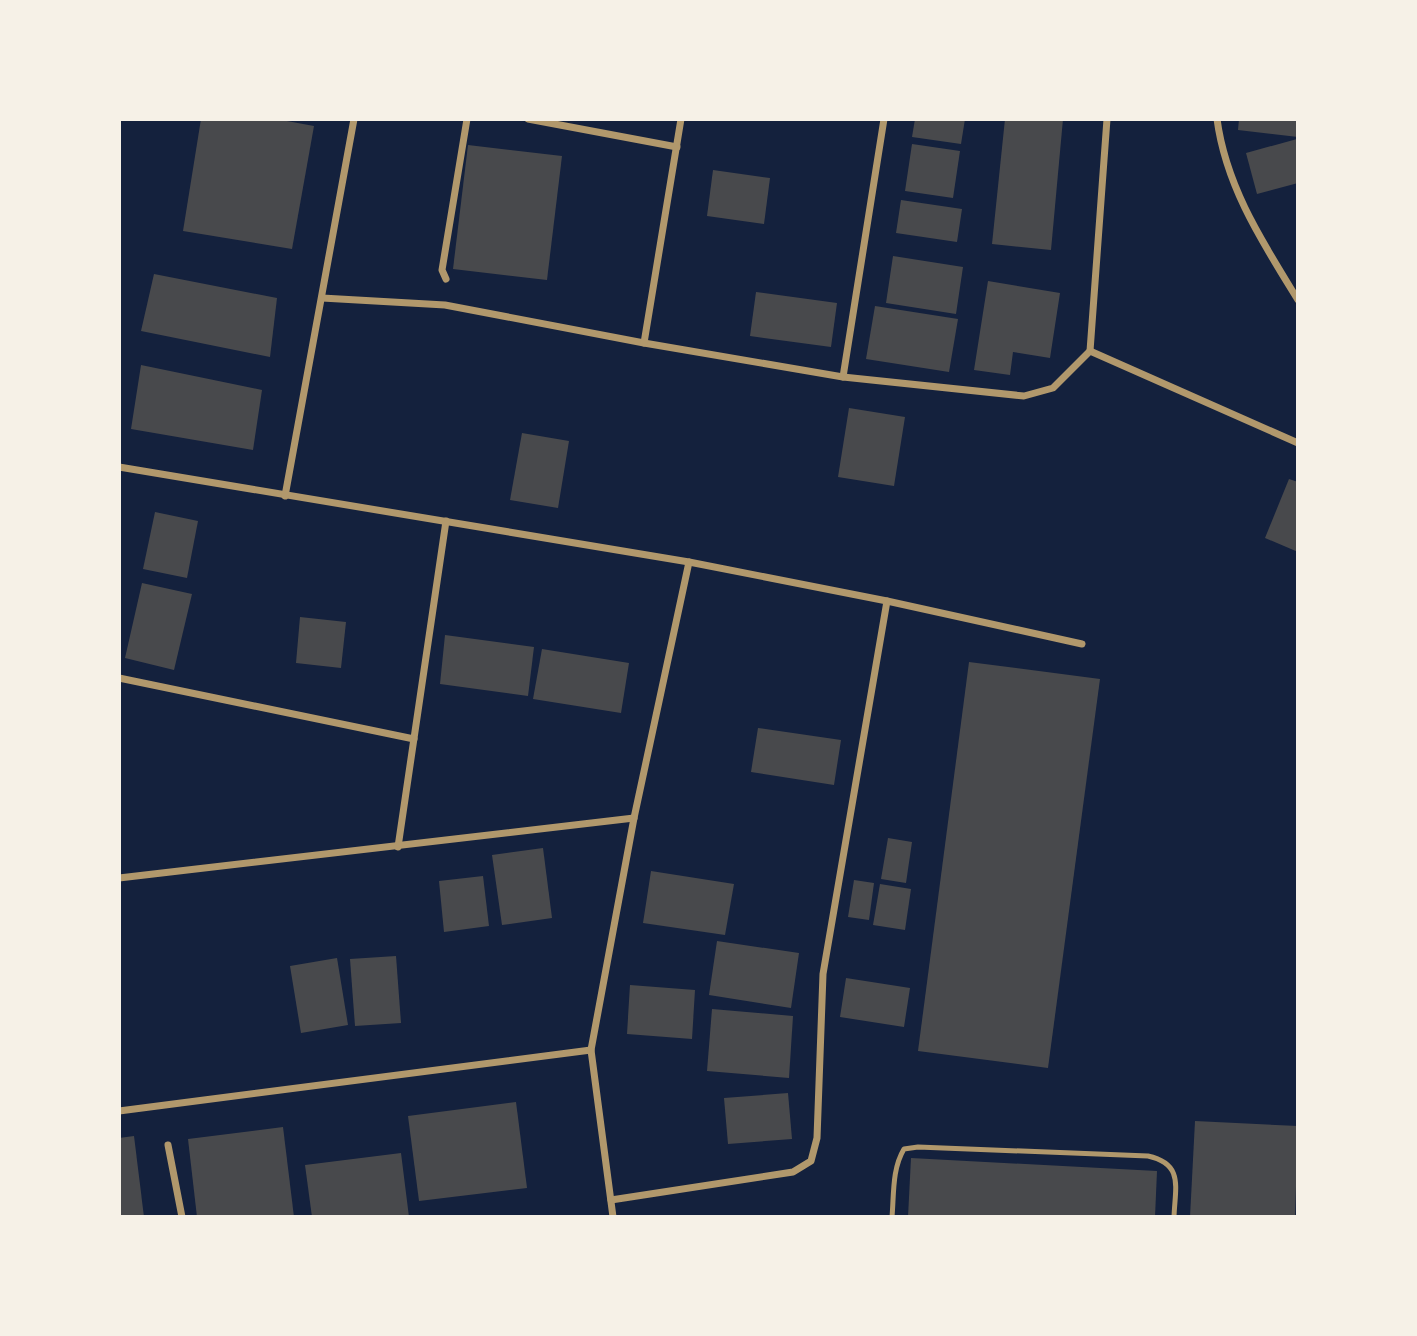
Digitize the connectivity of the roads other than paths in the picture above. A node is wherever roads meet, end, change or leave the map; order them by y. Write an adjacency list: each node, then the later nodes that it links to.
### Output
1 (354, 119): 10 (street)
2 (467, 119): 9 (street)
3 (528, 119): 8 (street)
4 (681, 119): 8 (street)
5 (884, 119): 14 (street)
6 (1107, 119): 13 (street)
7 (1217, 119): 11 (street)
8 (677, 147): 12 (street)
9 (446, 279)
10 (322, 298): 12 (street); 17 (street)
11 (1298, 300)
12 (644, 343): 14 (street)
13 (1090, 351): 14 (street); 15 (street)
14 (843, 377)
15 (1298, 443)
16 (119, 467): 17 (street)
17 (285, 496): 18 (street)
18 (446, 521): 19 (street); 23 (street)
19 (689, 562): 20 (street); 24 (street)
20 (887, 601): 21 (street); 30 (street)
21 (1082, 644)
22 (119, 678): 23 (street)
23 (414, 738): 25 (street)
24 (634, 818): 25 (street); 27 (street)
25 (398, 847): 26 (street)
26 (119, 878)
27 (591, 1050): 28 (street); 30 (street)
28 (119, 1111)
29 (168, 1145): 31 (street)
30 (611, 1200): 32 (street)
31 (182, 1217)
32 (613, 1217)
33 (892, 1217): 34 (lane)
34 (1174, 1217)

